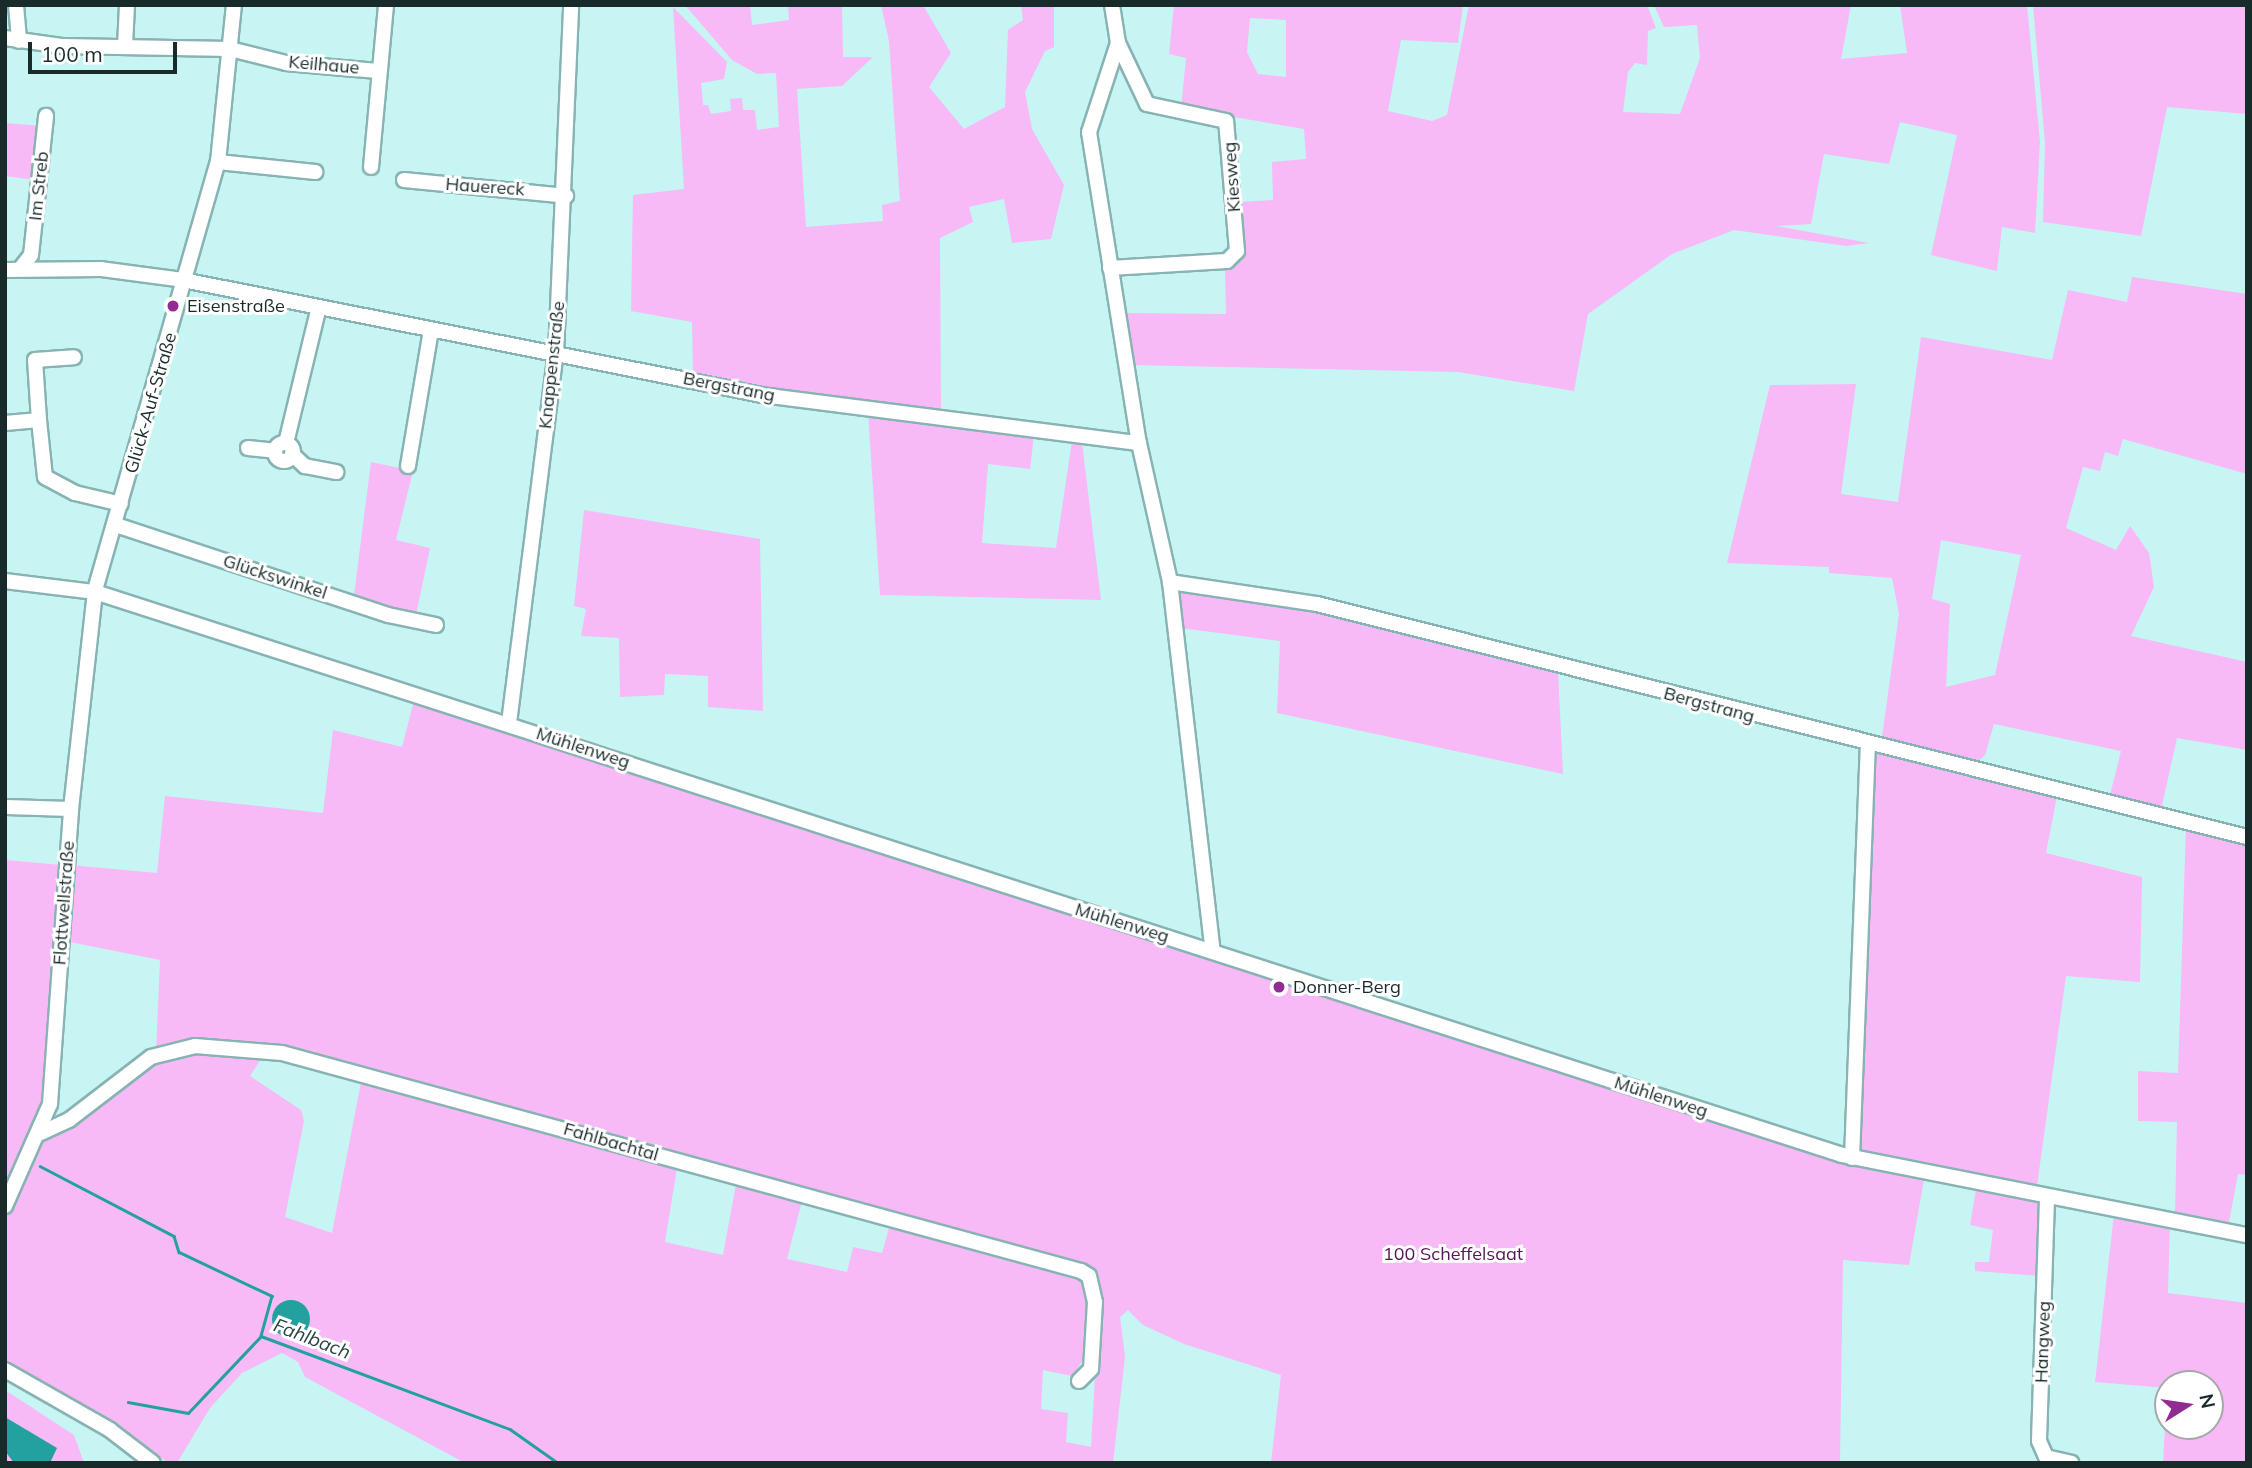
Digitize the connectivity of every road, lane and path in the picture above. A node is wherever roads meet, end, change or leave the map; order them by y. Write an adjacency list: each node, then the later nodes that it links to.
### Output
1 (16, 5): 7 (street)
2 (127, 5): 9 (street)
3 (234, 5): 10 (street, Glück-Auf-Straße)
4 (386, 5): 11 (street, Keilhaue)
5 (571, 5): 17 (street, Knappenstraße)
6 (1112, 5): 8 (street, Kiesweg)
7 (12, 40): 9 (street, Keilhaue)
8 (1118, 43): 20 (street, Kiesweg); 20 (street, Kiesweg)
9 (125, 46): 10 (street, Keilhaue)
10 (230, 49): 11 (street, Keilhaue); 13 (street, Glück-Auf-Straße)
11 (378, 71): 14 (street, Keilhaue)
12 (47, 116): 18 (street, Im Streb)
13 (218, 162): 15 (street); 22 (street, Glück-Auf-Straße)
14 (371, 167)
15 (315, 172)
16 (404, 180): 17 (street, Hauereck)
17 (566, 196): 25 (street, Knappenstraße)
18 (31, 255): 19 (street); 21 (street)
19 (45, 268): 21 (street); 22 (street)
20 (1110, 268): 29 (street, Kiesweg)
21 (13, 270)
22 (183, 280): 23 (street, Bergstrang); 34 (street, Glück-Auf-Straße)
23 (319, 307): 24 (street, Bergstrang); 31 (street)
24 (431, 330): 25 (street, Bergstrang); 32 (street)
25 (556, 353): 29 (street, Bergstrang); 40 (street, Knappenstraße)
26 (74, 357): 27 (street)
27 (39, 420): 28 (street); 34 (street)
28 (5, 423)
29 (1139, 443): 37 (street)
30 (248, 448): 31 (street)
31 (284, 450): 33 (street)
32 (408, 466)
33 (336, 472)
34 (121, 504): 35 (street, Glück-Auf-Straße)
35 (116, 525): 38 (street, Glück-Auf-Straße); 39 (street, Glückswinkel)
36 (5, 580): 38 (street, Mühlenweg)
37 (1170, 582): 41 (street, Bergstrang); 45 (street)
38 (95, 592): 40 (street, Mühlenweg); 43 (street, Flottwellstraße)
39 (436, 625)
40 (509, 723): 45 (street, Mühlenweg)
41 (1868, 744): 44 (street, Bergstrang); 47 (street)
42 (5, 807): 43 (street)
43 (71, 808): 46 (street, Flottwellstraße)
44 (2247, 837)
45 (1213, 951): 47 (street, Mühlenweg)
46 (41, 1133): 49 (street, Flottwellstraße); 52 (street, Fahlbachtal)
47 (1852, 1158): 48 (street, Mühlenweg)
48 (2047, 1199): 50 (street, Mühlenweg); 54 (street, Hangweg)
49 (5, 1206)
50 (2247, 1235)
51 (5, 1370): 53 (street)
52 (1079, 1381)
53 (153, 1463)
54 (2071, 1463)

